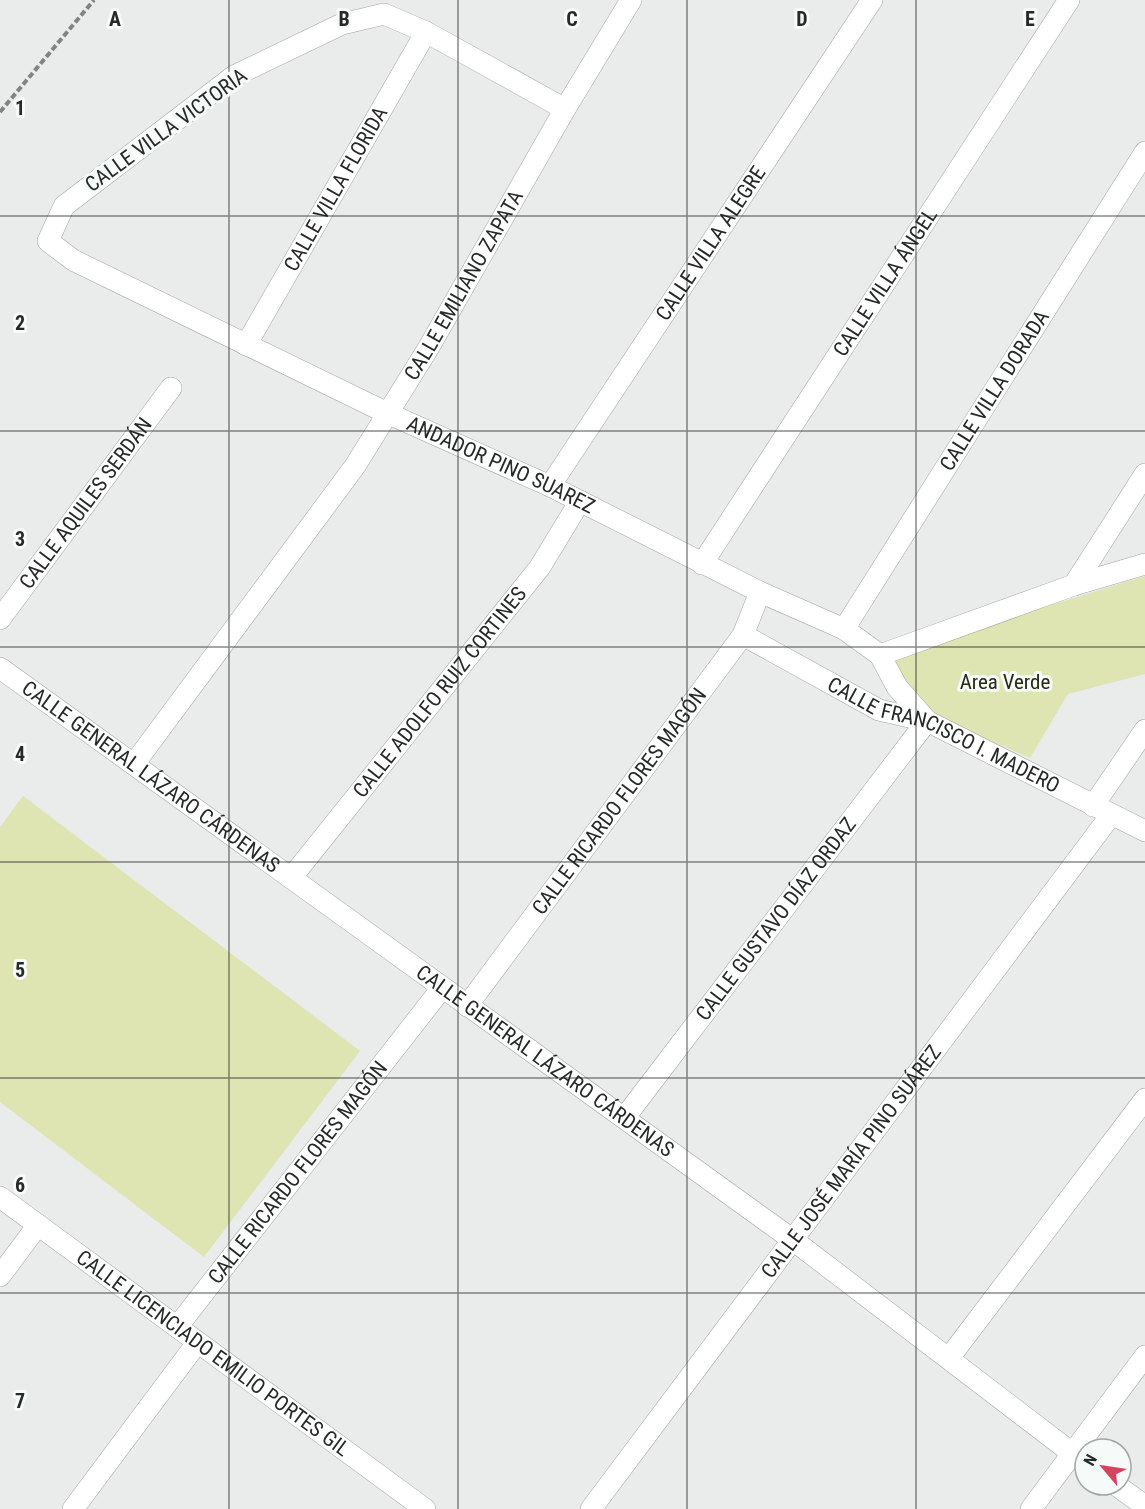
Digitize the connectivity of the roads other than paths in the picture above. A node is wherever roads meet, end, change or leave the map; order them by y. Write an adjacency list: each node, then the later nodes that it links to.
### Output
1 (631, 0): 5 (street, CALLE EMILIANO ZAPATA)
2 (872, 0): 12 (street, CALLE VILLA ALEGRE)
3 (1069, 0): 14 (street, CALLE VILLA ÁNGEL)
4 (426, 32): 5 (street, CALLE VILLA VICTORIA); 7 (street, CALLE VILLA VICTORIA); 8 (street, CALLE VILLA FLORIDA)
5 (565, 109): 10 (street, CALLE EMILIANO ZAPATA)
6 (1145, 152): 19 (street, CALLE VILLA DORADA)
7 (48, 241): 8 (street, ANDADOR PINO SUAREZ)
8 (246, 345): 10 (street, ANDADOR PINO SUAREZ)
9 (171, 388): 18 (street, CALLE AQUILES SERDÁN)
10 (387, 413): 12 (street, ANDADOR PINO SUAREZ); 25 (street, CALLE EMILIANO ZAPATA)
11 (1145, 474): 16 (street)
12 (550, 486): 13 (street, ANDADOR PINO SUAREZ)
13 (580, 501): 14 (street, ANDADOR PINO SUAREZ); 28 (street, CALLE ADOLFO RUIZ CORTINES)
14 (702, 564): 17 (street, ANDADOR PINO SUAREZ)
15 (1145, 564): 16 (street)
16 (1074, 585): 21 (street)
17 (760, 592): 19 (street, ANDADOR PINO SUAREZ); 20 (street, CALLE RICARDO FLORES MAGÓN)
18 (0, 619)
19 (844, 629): 21 (street, ANDADOR PINO SUAREZ)
20 (743, 634): 23 (street, CALLE FRANCISCO I. MADERO); 30 (street, CALLE RICARDO FLORES MAGÓN)
21 (880, 655): 23 (street, ANDADOR PINO SUAREZ)
22 (0, 668): 25 (street, CALLE GENERAL LÁZARO CÁRDENAS)
23 (927, 721): 26 (street, CALLE FRANCISCO I. MADERO); 32 (street, CALLE GUSTAVO DÍAZ ORDAZ)
24 (1145, 730): 26 (street, CALLE JOSÉ MARÍA PINO SUÁREZ)
25 (134, 764): 28 (street, CALLE GENERAL LÁZARO CÁRDENAS)
26 (1102, 811): 27 (street, CALLE FRANCISCO I. MADERO); 35 (street, CALLE JOSÉ MARÍA PINO SUÁREZ)
27 (1145, 831)
28 (291, 878): 29 (street, CALLE GENERAL LÁZARO CÁRDENAS)
29 (442, 988): 30 (street, CALLE GENERAL LÁZARO CÁRDENAS); 37 (street, CALLE RICARDO FLORES MAGÓN)
30 (467, 1005): 32 (street, CALLE GENERAL LÁZARO CÁRDENAS)
31 (1145, 1099): 40 (street)
32 (624, 1117): 35 (street, CALLE GENERAL LÁZARO CÁRDENAS)
33 (0, 1197): 34 (street, CALLE LICENCIADO EMILIO PORTES GIL)
34 (38, 1225): 36 (street); 37 (street, CALLE LICENCIADO EMILIO PORTES GIL)
35 (793, 1240): 40 (street, CALLE GENERAL LÁZARO CÁRDENAS); 48 (street, CALLE JOSÉ MARÍA PINO SUÁREZ)
36 (0, 1276)
37 (177, 1327): 38 (street, CALLE LICENCIADO EMILIO PORTES GIL)
38 (196, 1343): 46 (street); 47 (street, CALLE LICENCIADO EMILIO PORTES GIL)
39 (1145, 1356): 41 (street)
40 (949, 1358): 42 (street, CALLE GENERAL LÁZARO CÁRDENAS)
41 (1093, 1437)
42 (1073, 1453)
43 (1073, 1464): 49 (street)
44 (1133, 1497): 45 (street)
45 (1145, 1506)
46 (73, 1509)
47 (425, 1509)
48 (591, 1509)
49 (1031, 1509)

